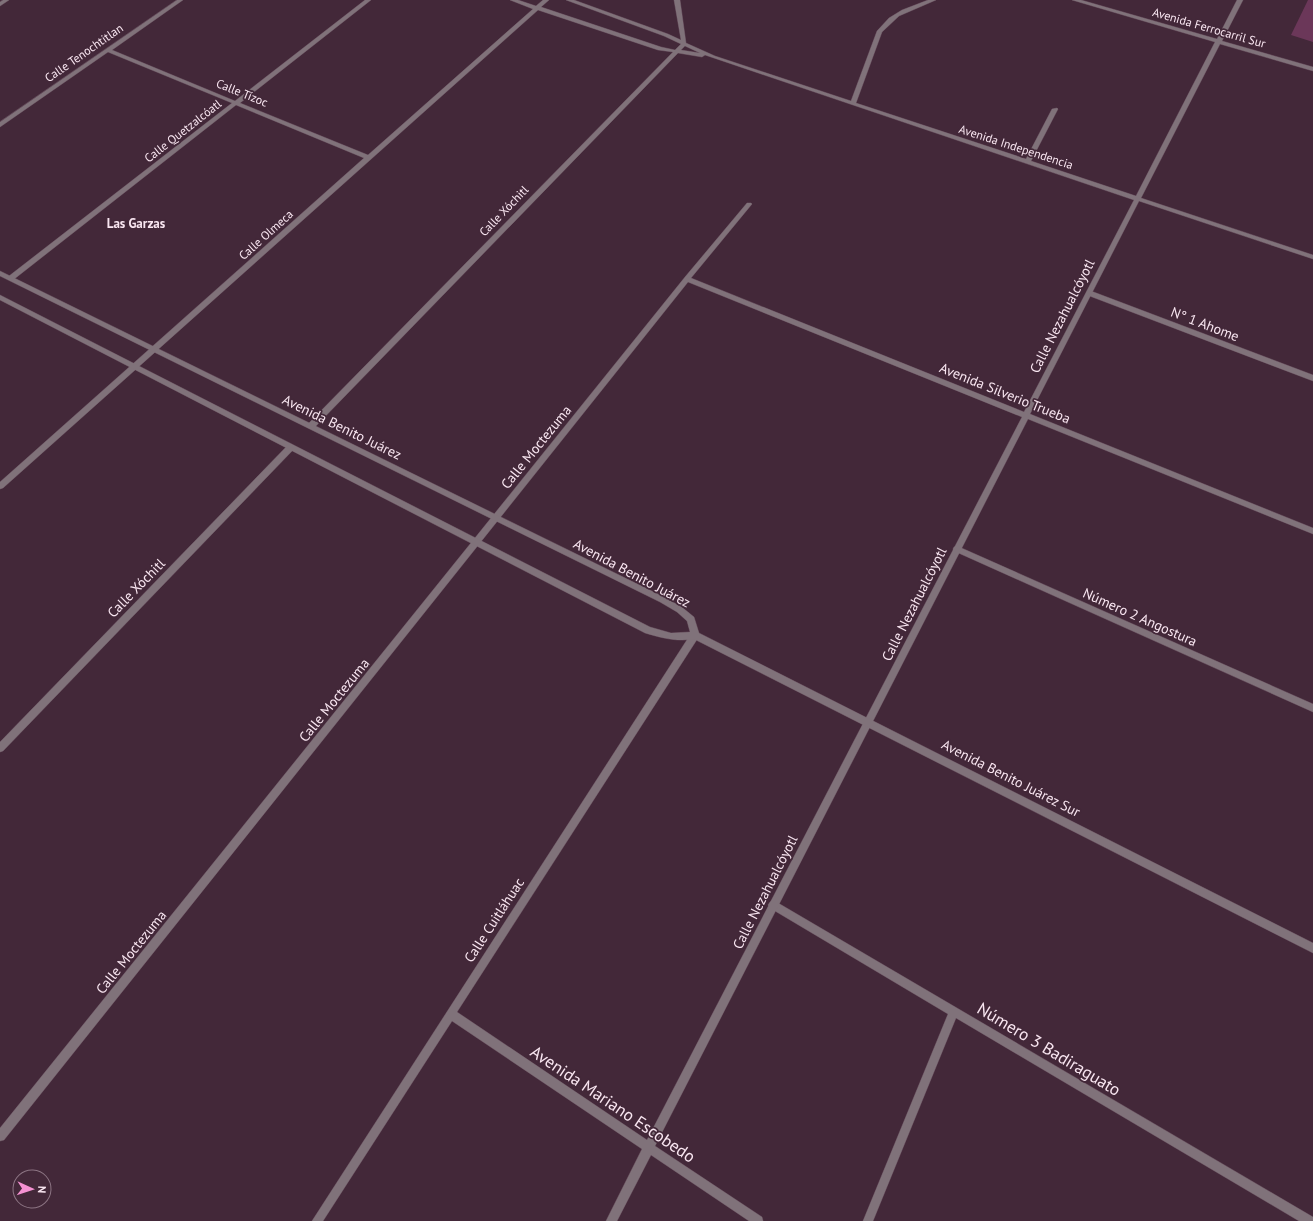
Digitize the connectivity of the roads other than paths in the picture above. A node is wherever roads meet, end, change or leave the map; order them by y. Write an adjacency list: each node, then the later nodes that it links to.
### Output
1 (6, 0): 11 (street)
2 (180, 0): 15 (street, Calle Tenochtitlan)
3 (368, 0): 19 (street, Calle Quetzalcóatl)
4 (513, 0): 12 (street, Avenida Independencia)
5 (546, 0): 12 (street, Calle Olmeca)
6 (568, 0): 14 (street, Avenida Independencia)
7 (677, 0): 14 (street)
8 (933, 0): 20 (street)
9 (1076, 0): 13 (street, Avenida Ferrocarril Sur)
10 (1240, 0): 13 (street, Calle Nezahualcóyotl)
11 (0, 4)
12 (537, 8): 16 (street, Avenida Independencia); 23 (street, Calle Olmeca)
13 (1218, 41): 18 (street, Avenida Ferrocarril Sur); 25 (street, Calle Nezahualcóyotl)
14 (684, 44): 16 (street, Calle Xóchitl); 17 (street, Avenida Independencia)
15 (107, 50): 19 (street, Calle Tízoc); 22 (street, Calle Tenochtitlan)
16 (676, 52): 17 (street, Avenida Independencia); 37 (street, Calle Xóchitl)
17 (713, 57): 20 (street, Avenida Independencia)
18 (1313, 69)
19 (237, 103): 23 (street, Calle Tízoc); 29 (street, Calle Quetzalcóatl)
20 (853, 104): 24 (street, Avenida Independencia)
21 (1055, 109): 24 (street)
22 (0, 125)
23 (369, 158): 33 (street, Calle Olmeca)
24 (1028, 162): 25 (street, Avenida Independencia)
25 (1137, 199): 27 (street, Avenida Independencia); 31 (street, Calle Nezahualcóyotl)
26 (749, 204): 30 (street, Calle Moctezuma)
27 (1313, 257)
28 (0, 273): 29 (street, Avenida Benito Juárez)
29 (11, 278): 33 (street, Avenida Benito Juárez)
30 (687, 279): 36 (street, Avenida Silverio Trueba); 40 (street, Calle Moctezuma)
31 (1089, 293): 35 (street, N° 1 Ahome); 36 (street, Calle Nezahualcóyotl)
32 (0, 297): 34 (street)
33 (154, 349): 34 (street, Calle Olmeca); 37 (street, Avenida Benito Juárez)
34 (134, 366): 38 (street); 39 (street, Calle Olmeca)
35 (1313, 378)
36 (1026, 415): 41 (street, Avenida Silverio Trueba); 43 (street, Calle Nezahualcóyotl)
37 (311, 426): 40 (street, Avenida Benito Juárez)
38 (291, 447): 42 (street); 47 (street, Calle Xóchitl)
39 (0, 486)
40 (496, 518): 42 (street, Calle Moctezuma); 44 (street, Avenida Benito Juárez)
41 (1313, 531)
42 (477, 542): 44 (street); 52 (street, Calle Moctezuma)
43 (957, 549): 45 (street, Número 2 Angostura); 46 (street, Calle Nezahualcóyotl)
44 (695, 635): 46 (street, Avenida Benito Juárez Sur); 51 (street, Calle Cuitláhuac)
45 (1313, 708)
46 (868, 721): 48 (street, Calle Nezahualcóyotl); 49 (street, Avenida Benito Juárez Sur)
47 (0, 748)
48 (773, 905): 50 (street, Número 3 Badiraguato); 53 (street, Calle Nezahualcóyotl)
49 (1313, 948)
50 (954, 1011): 57 (street); 58 (street, Número 3 Badiraguato)
51 (450, 1014): 53 (street, Avenida Mariano Escobedo); 54 (street, Calle Cuitláhuac)
52 (0, 1136)
53 (648, 1147): 55 (street, Calle Nezahualcóyotl); 56 (street, Avenida Mariano Escobedo)
54 (317, 1221)
55 (611, 1221)
56 (758, 1221)
57 (868, 1221)
58 (1309, 1221)

